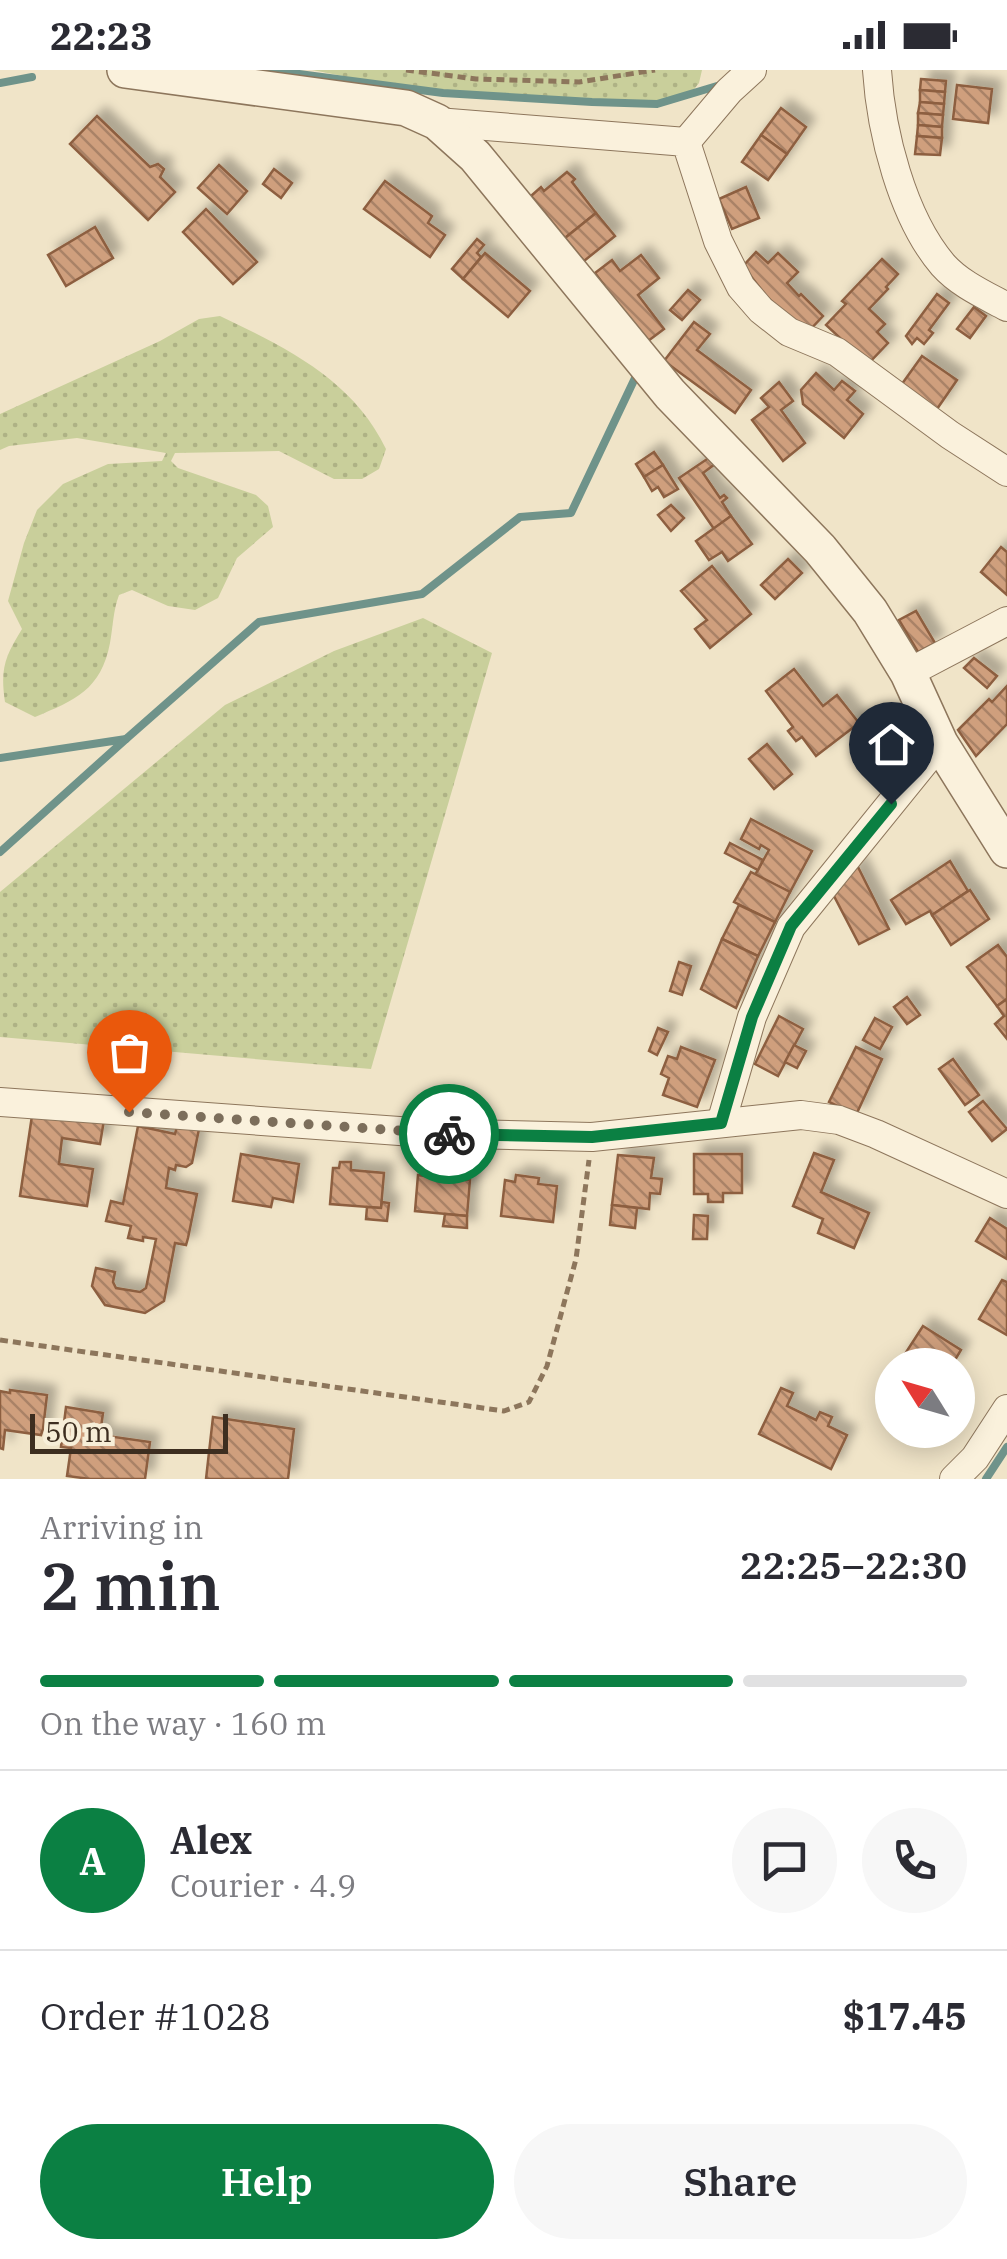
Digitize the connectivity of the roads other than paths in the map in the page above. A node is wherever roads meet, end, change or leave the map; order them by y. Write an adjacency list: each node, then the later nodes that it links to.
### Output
1 (125, 70): 4 (street)
2 (752, 70): 5 (street)
3 (878, 70): 6 (street)
4 (437, 122): 5 (street); 9 (street)
5 (686, 142): 7 (street)
6 (1007, 307)
7 (1007, 472)
8 (1007, 621): 9 (street)
9 (908, 674): 10 (street)
10 (940, 743): 11 (street); 13 (street)
11 (1007, 850)
12 (0, 1102): 13 (street)
13 (721, 1123): 14 (street)
14 (1007, 1194)
15 (1007, 1409): 16 (street)
16 (954, 1479)

